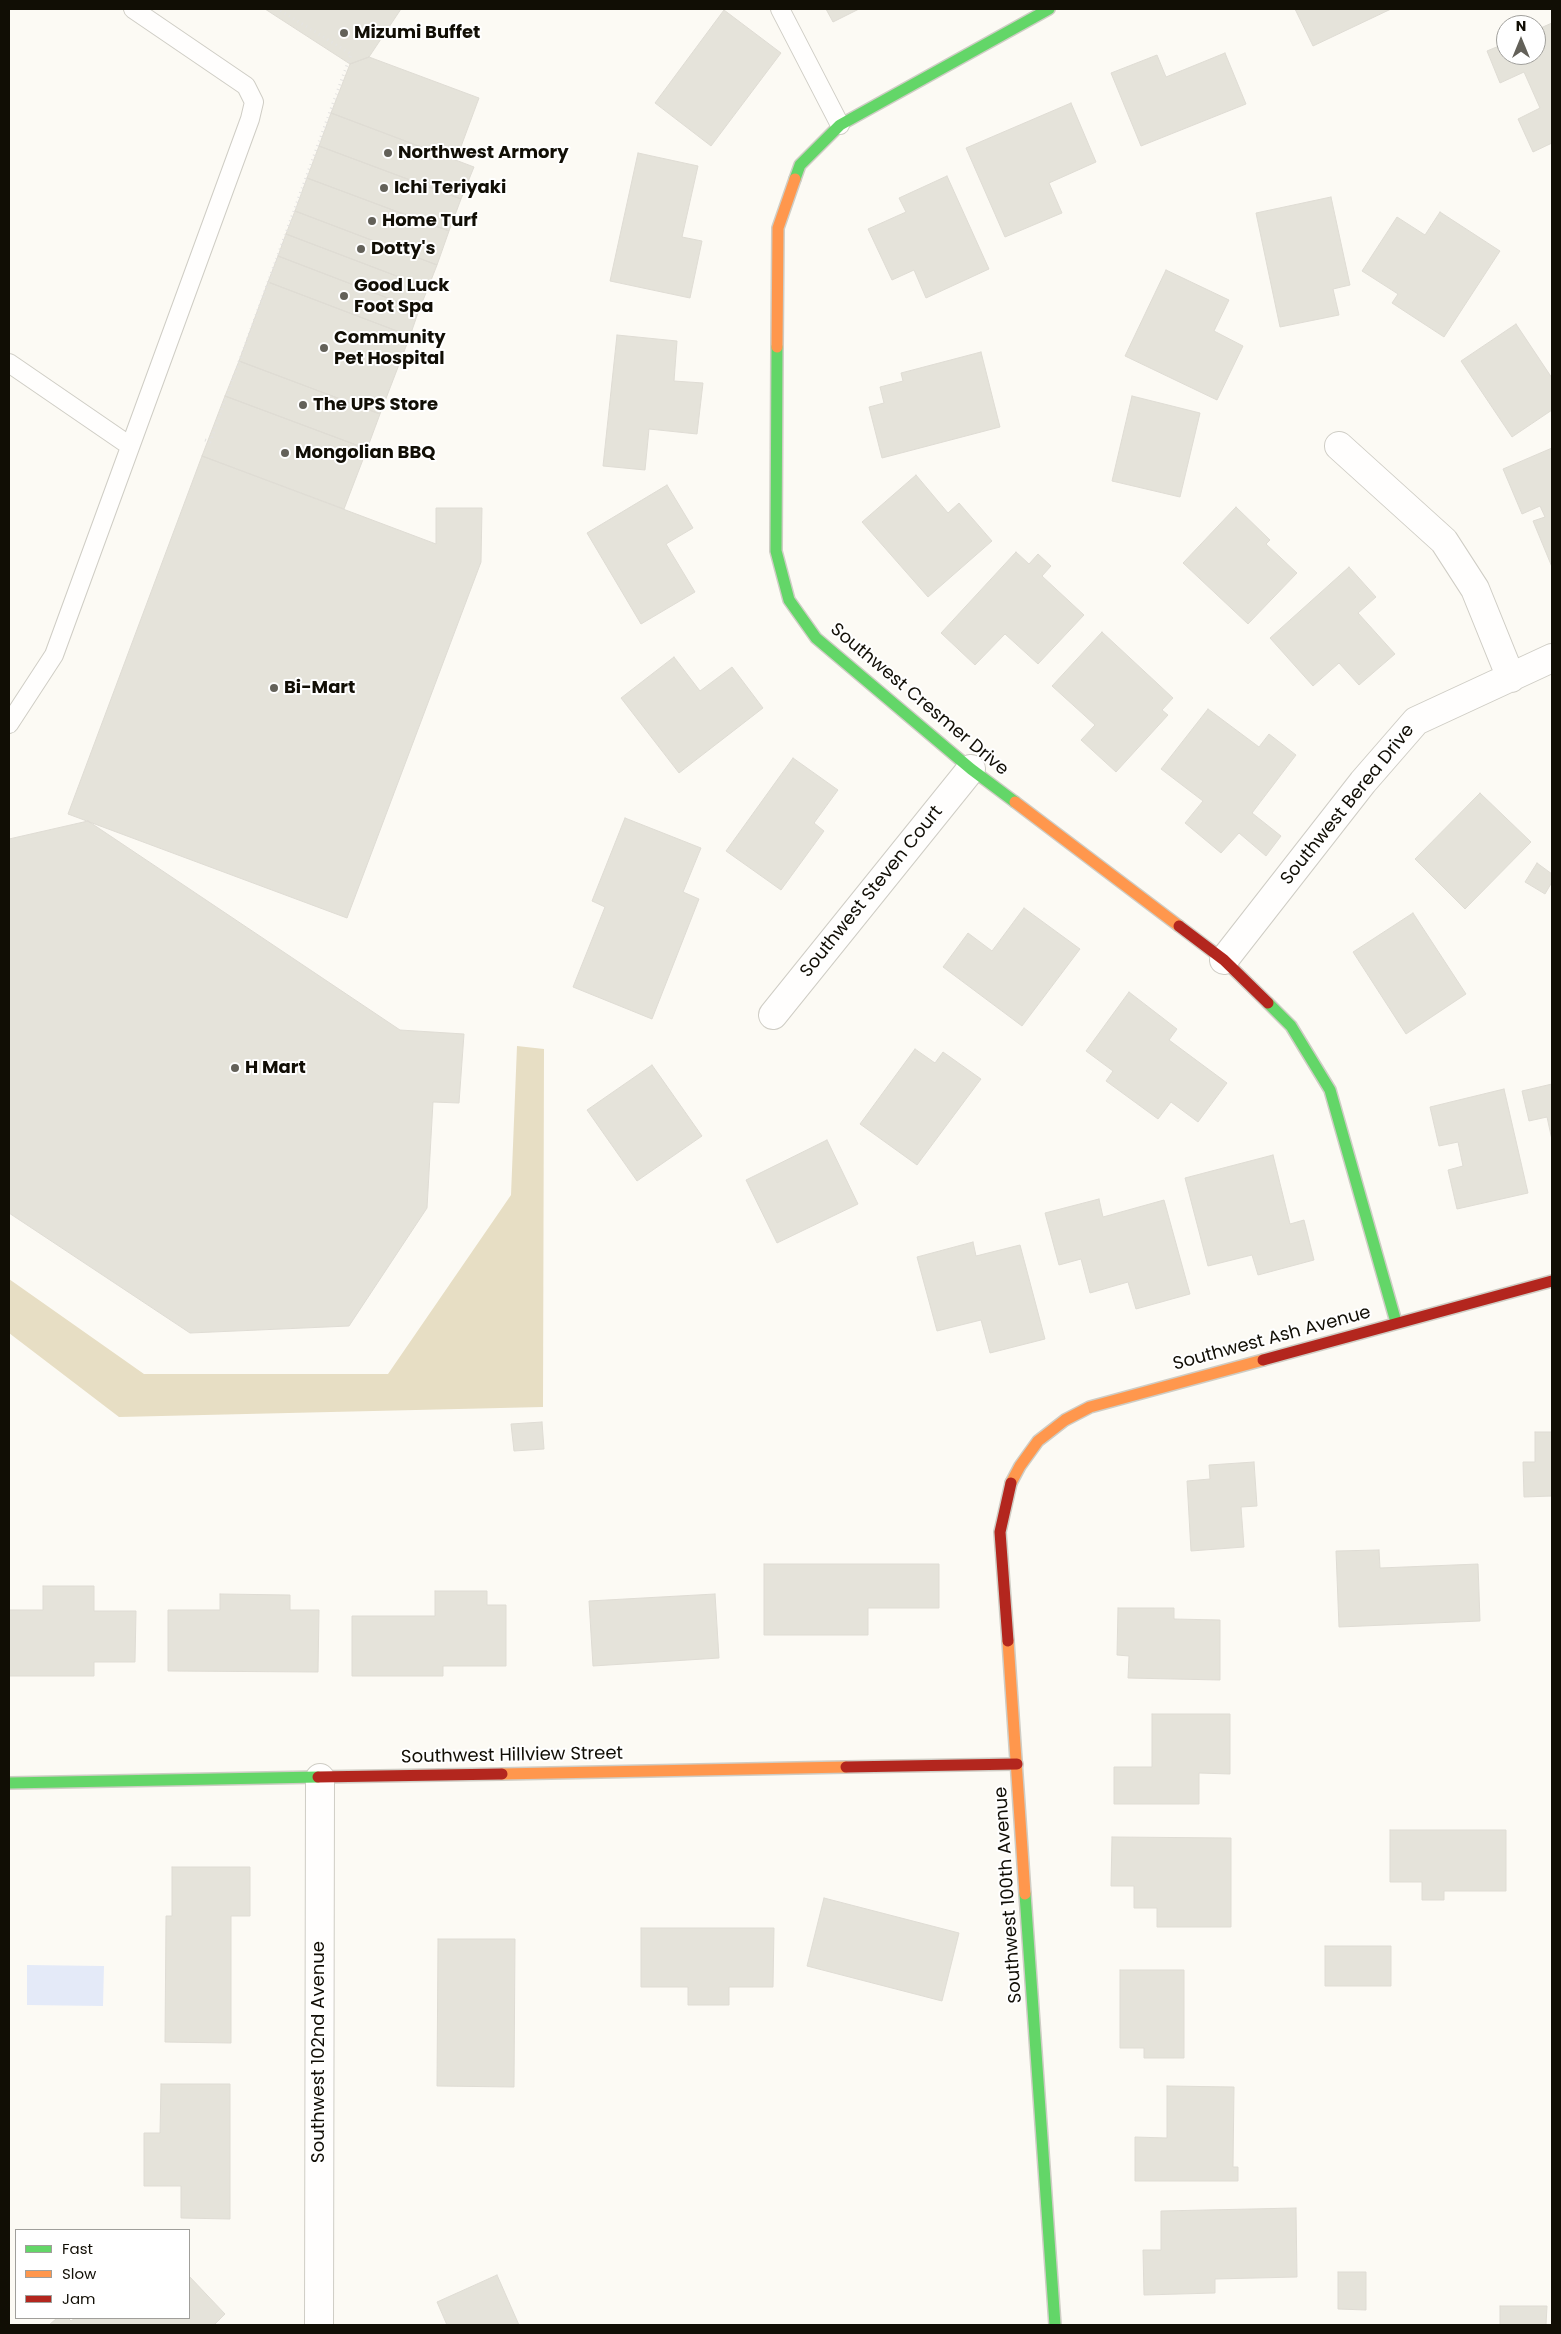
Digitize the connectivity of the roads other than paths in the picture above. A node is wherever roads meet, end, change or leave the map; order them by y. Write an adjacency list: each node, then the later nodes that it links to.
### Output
1 (133, 9): 6 (lane)
2 (780, 9): 4 (lane)
3 (1049, 9): 4 (street, Southwest Cresmer Drive)
4 (840, 125): 11 (street, Southwest Cresmer Drive)
5 (9, 363): 6 (lane)
6 (130, 446): 10 (lane)
7 (1339, 446): 9 (street)
8 (1552, 658): 9 (street, Southwest Berea Drive)
9 (1511, 678): 12 (street, Southwest Berea Drive)
10 (9, 724)
11 (971, 769): 12 (street, Southwest Cresmer Drive); 13 (street, Southwest Steven Court)
12 (1224, 960): 15 (street, Southwest Cresmer Drive)
13 (773, 1016)
14 (1552, 1281): 15 (street, Southwest Ash Avenue)
15 (1396, 1322): 16 (street, Southwest Ash Avenue)
16 (1020, 1466): 17 (street, Southwest 100th Avenue)
17 (1017, 1764): 18 (street, Southwest Hillview Street); 21 (street, Southwest 100th Avenue)
18 (320, 1778): 19 (street, Southwest Hillview Street); 20 (street, Southwest 102nd Avenue)
19 (9, 1783)
20 (319, 2325)
21 (1055, 2325)

